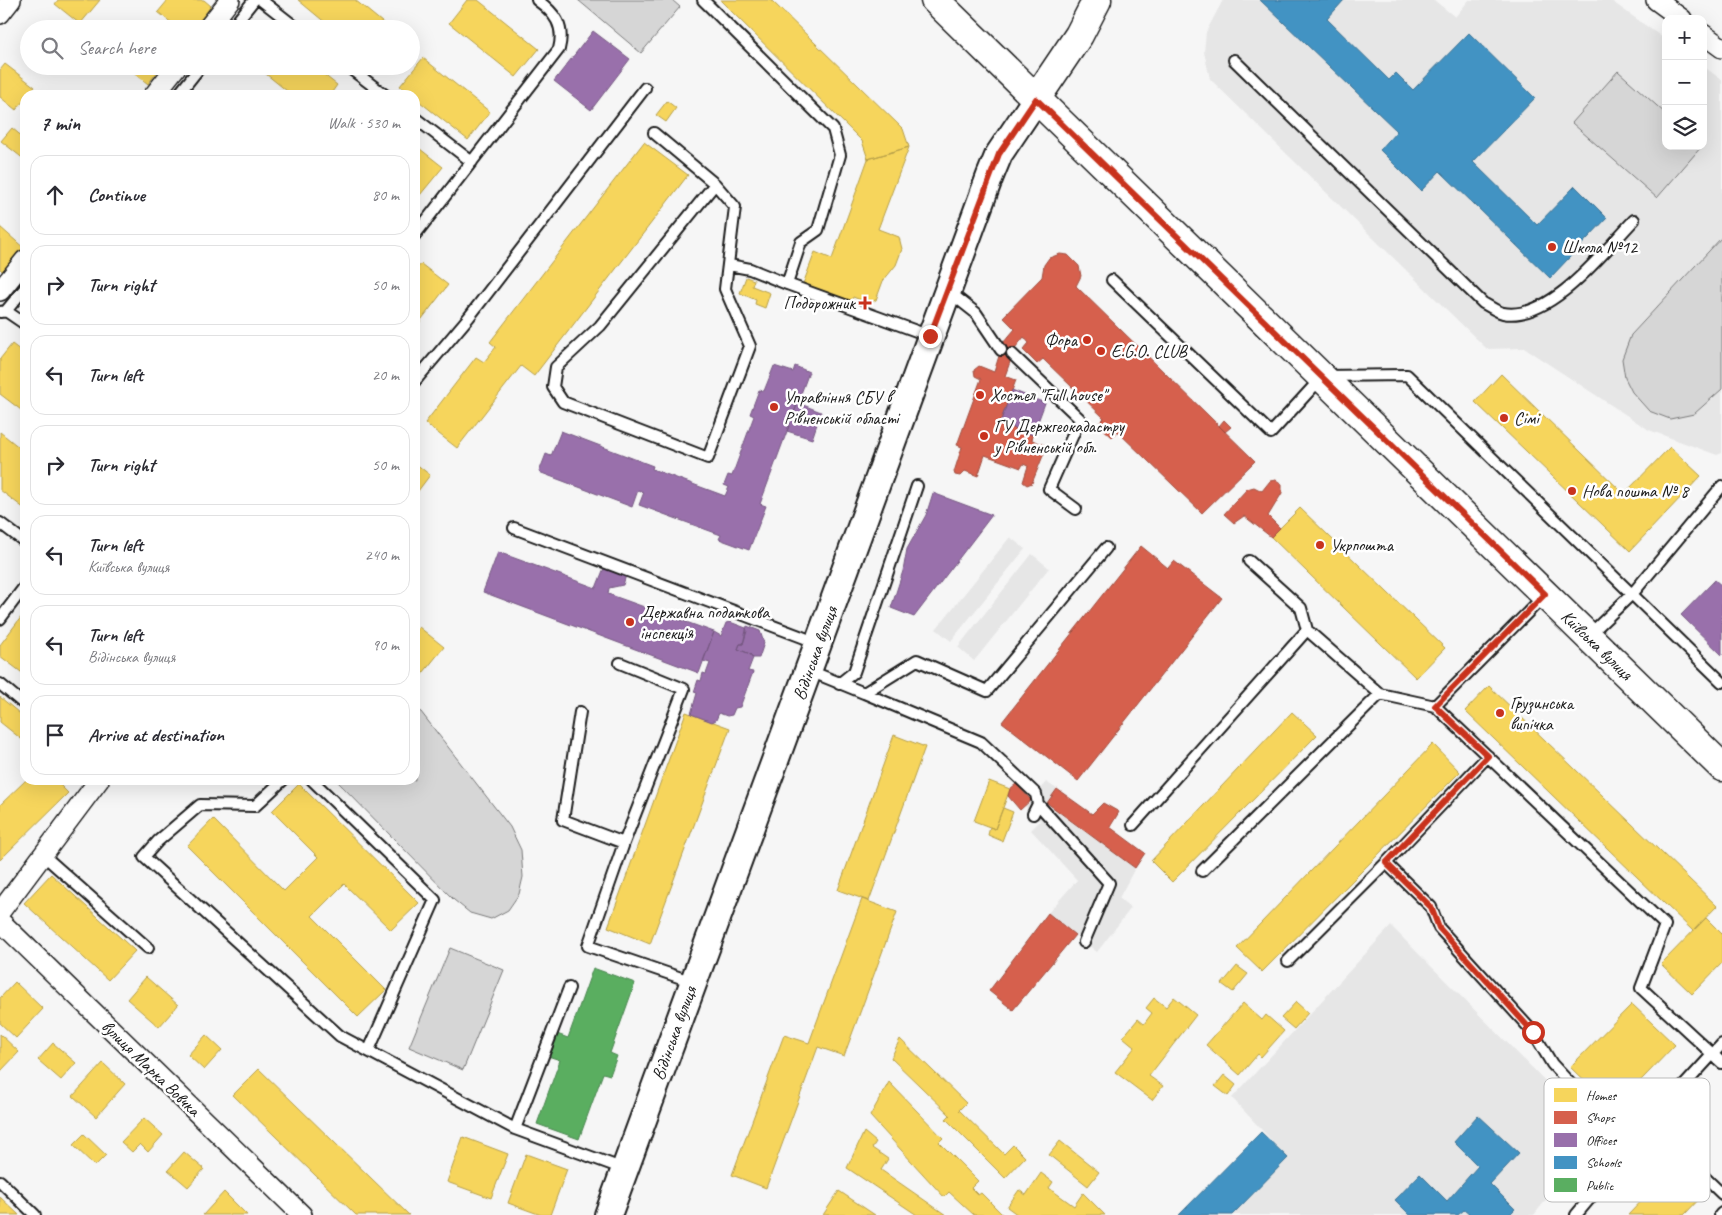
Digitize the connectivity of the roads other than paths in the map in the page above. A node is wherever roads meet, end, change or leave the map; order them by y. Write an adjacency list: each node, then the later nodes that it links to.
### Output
1 (11, 0): 10 (street)
2 (230, 0): 12 (street)
3 (254, 0): 13 (lane)
4 (261, 0): 14 (lane)
5 (537, 0): 28 (lane)
6 (703, 0): 35 (lane)
7 (935, 0): 25 (main road, Київська вулиця)
8 (1097, 0): 25 (main road)
9 (1656, 0): 11 (street)
10 (0, 14)
11 (1677, 15)
12 (214, 20)
13 (238, 20)
14 (287, 20)
15 (1707, 37): 16 (street)
16 (1722, 48)
17 (1234, 60): 30 (lane)
18 (170, 75): 22 (street)
19 (194, 75): 23 (lane)
20 (359, 75): 24 (lane)
21 (646, 88): 44 (lane)
22 (158, 90)
23 (182, 90)
24 (378, 90)
25 (1036, 99): 37 (main road, Відінська вулиця); 45 (main road, Київська вулиця)
26 (420, 122): 28 (lane)
27 (654, 133): 29 (lane)
28 (472, 162): 31 (lane)
29 (715, 184): 32 (lane); 32 (lane)
30 (1634, 220)
31 (420, 228)
32 (729, 265): 35 (lane)
33 (20, 266): 36 (street)
34 (1112, 280): 45 (lane)
35 (787, 284): 41 (lane)
36 (0, 290)
37 (947, 290): 41 (main road, Відінська вулиця); 42 (lane)
38 (20, 293): 39 (lane)
39 (3, 312): 40 (lane)
40 (20, 321)
41 (930, 336): 60 (main road, Відінська вулиця)
42 (1001, 350)
43 (1012, 354): 48 (lane)
44 (420, 375)
45 (1322, 376): 55 (main road, Київська вулиця); 56 (lane)
46 (917, 486): 65 (lane)
47 (1722, 486): 56 (lane)
48 (1076, 509)
49 (0, 523): 51 (lane)
50 (514, 528): 60 (lane)
51 (20, 538)
52 (1106, 548): 66 (lane)
53 (1249, 561): 58 (lane)
54 (20, 593): 57 (lane)
55 (1545, 594): 59 (main road, Київська вулиця); 69 (lane)
56 (1633, 594): 59 (lane); 63 (lane)
57 (0, 619)
58 (1306, 630): 67 (lane); 76 (lane)
59 (1588, 636): 72 (main road, Київська вулиця)
60 (819, 644): 62 (main road, Відінська вулиця)
61 (620, 663): 77 (lane)
62 (809, 671): 65 (lane); 86 (main road, Відінська вулиця)
63 (1722, 682)
64 (0, 684): 68 (lane)
65 (839, 684): 66 (lane)
66 (864, 693): 83 (lane)
67 (1380, 694): 69 (lane); 80 (lane)
68 (20, 700)
69 (1435, 706): 71 (lane)
70 (580, 712): 77 (lane)
71 (1488, 756): 79 (lane); 90 (lane)
72 (1722, 767)
73 (95, 785): 78 (street)
74 (278, 785): 89 (lane)
75 (317, 785): 89 (lane)
76 (1133, 825)
77 (624, 843): 86 (lane)
78 (42, 854): 81 (street); 84 (lane)
79 (1386, 863): 85 (lane); 92 (lane)
80 (1202, 871)
81 (0, 912)
82 (0, 921): 101 (street, вулиця Марка Вовчка)
83 (1084, 942)
84 (148, 948)
85 (1288, 961)
86 (693, 982): 95 (main road, Відінська вулиця)
87 (569, 988): 94 (lane)
88 (1722, 1044): 90 (lane)
89 (369, 1050): 94 (lane)
90 (1713, 1055): 91 (lane); 93 (lane)
91 (1722, 1063)
92 (1565, 1078)
93 (1692, 1078)
94 (515, 1129): 95 (lane)
95 (625, 1170): 102 (main road, Відінська вулиця)
96 (0, 1181): 100 (lane)
97 (1710, 1182): 98 (lane)
98 (1722, 1194)
99 (1587, 1202): 103 (lane)
100 (35, 1215)
101 (302, 1215)
102 (608, 1215)
103 (1576, 1215)

